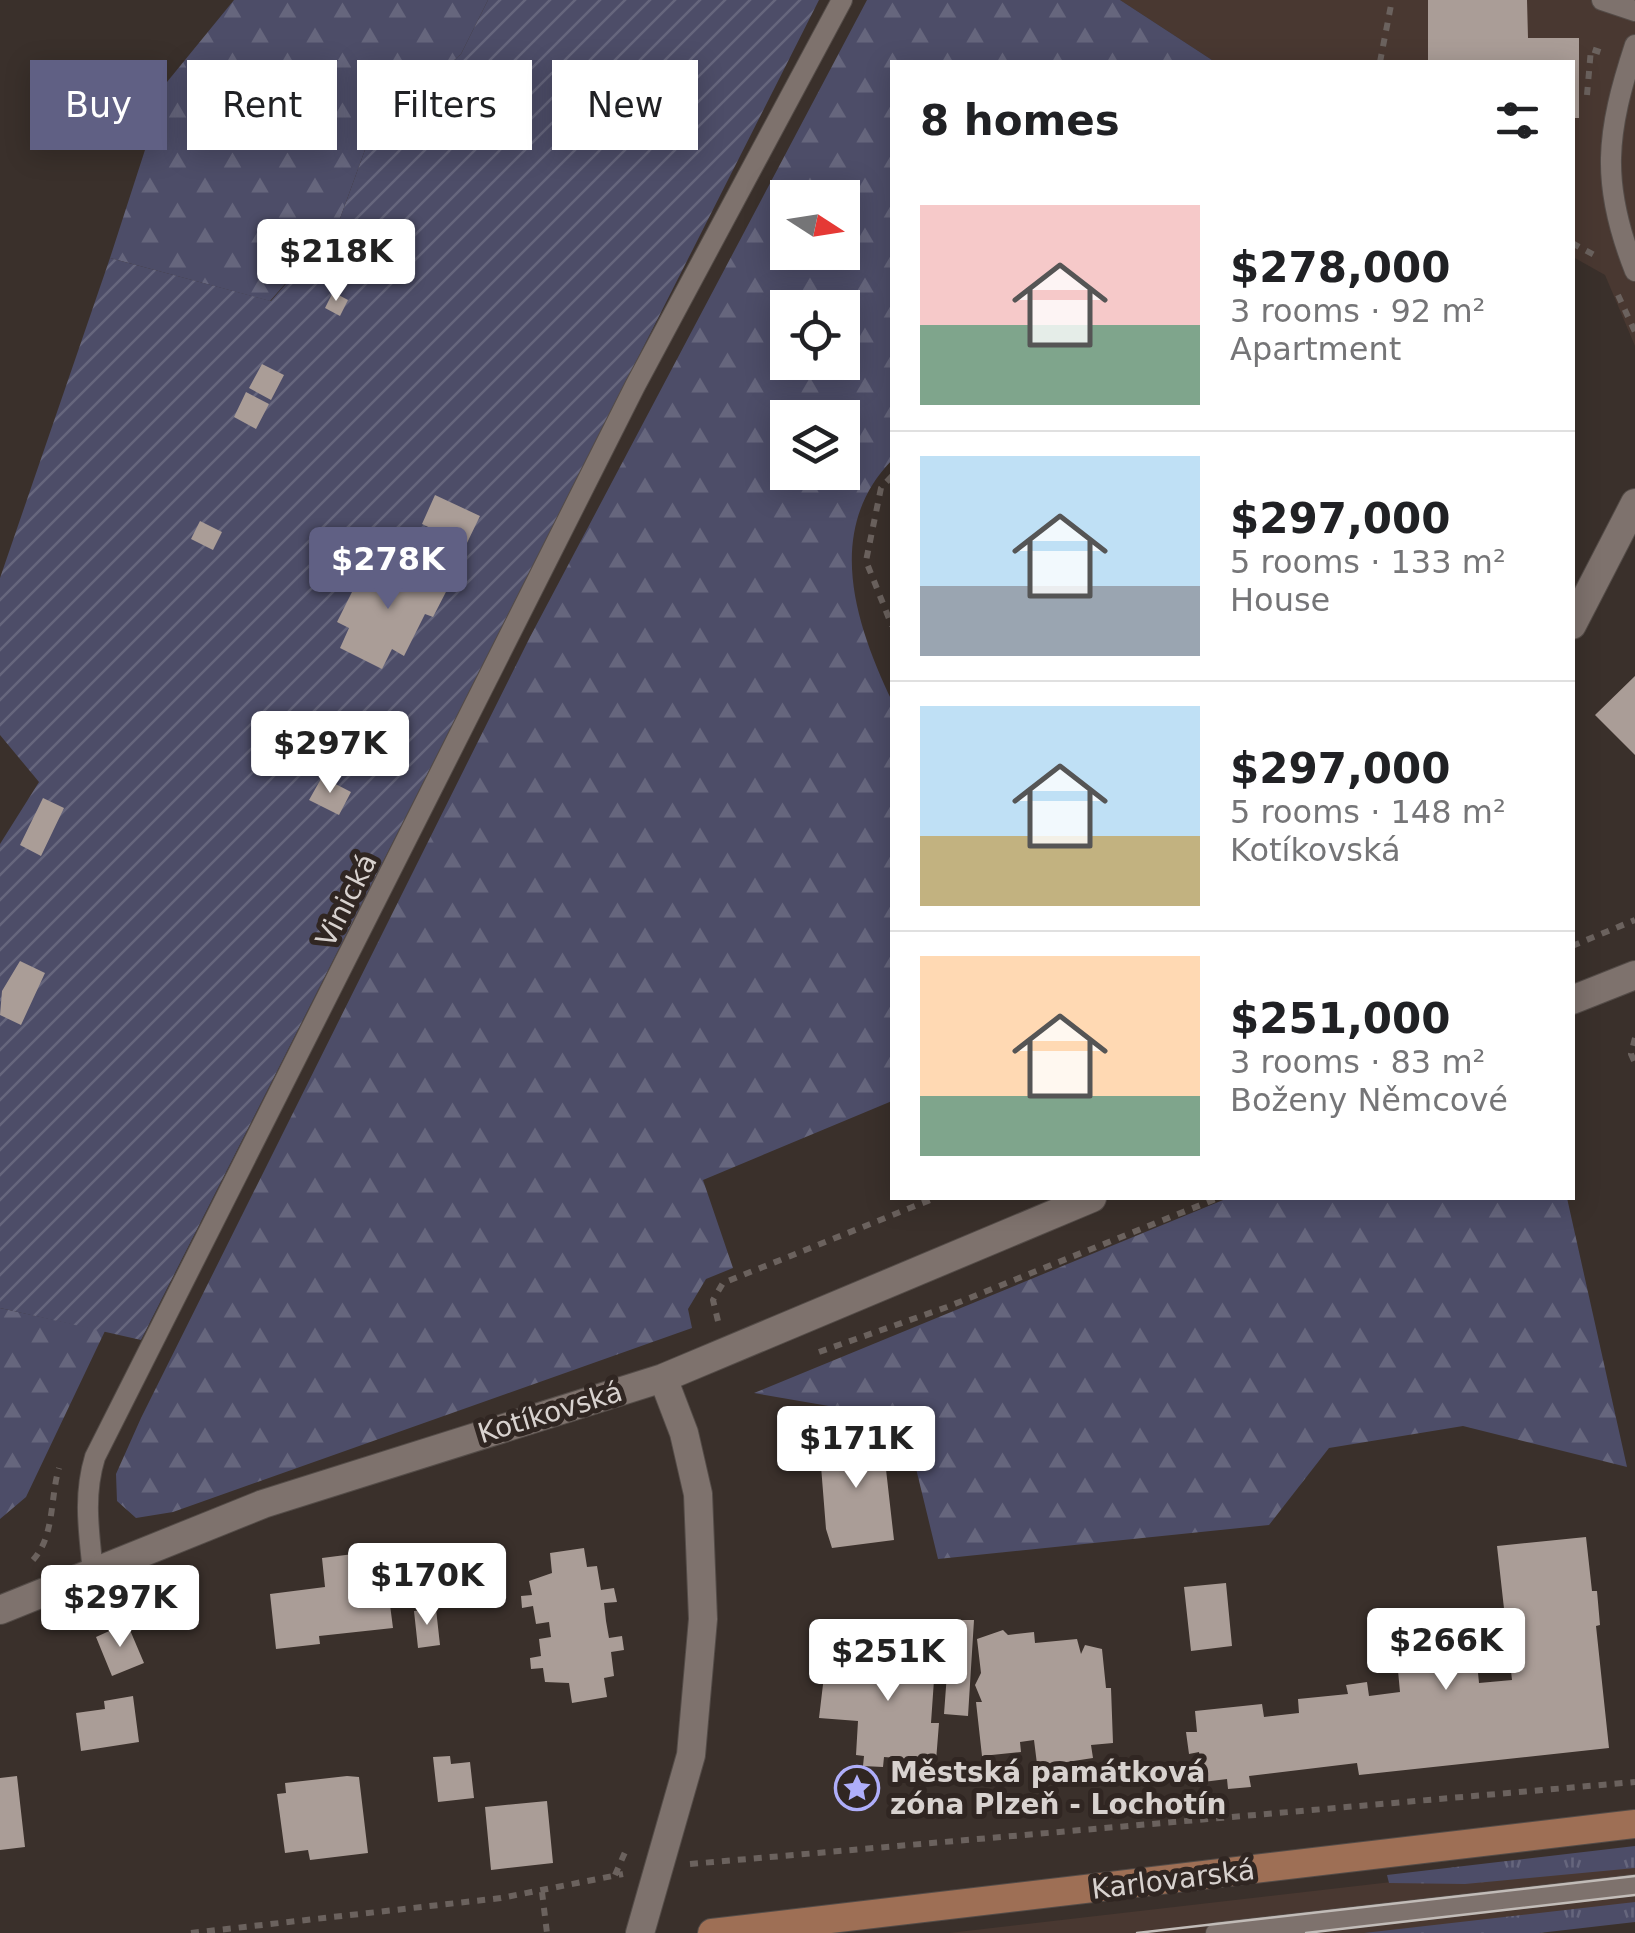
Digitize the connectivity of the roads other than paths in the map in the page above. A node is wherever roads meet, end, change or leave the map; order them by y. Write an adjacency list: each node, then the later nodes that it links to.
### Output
1 (842, 0): 12 (lane, Vinická)
2 (1602, 0): 3 (lane)
3 (1635, 11)
4 (1635, 45): 5 (lane)
5 (1635, 271)
6 (1635, 503): 7 (street)
7 (1575, 619)
8 (1635, 975): 9 (street)
9 (1575, 999)
10 (1087, 1200): 11 (street, Kotíkovská)
11 (663, 1378): 12 (street, Kotíkovská); 16 (street)
12 (93, 1572): 13 (street, Kotíkovská)
13 (0, 1610)
14 (1635, 1824): 17 (main road, Karlovarská)
15 (1635, 1884): 18 (lane)
16 (640, 1933)
17 (712, 1933)
18 (1216, 1933)

